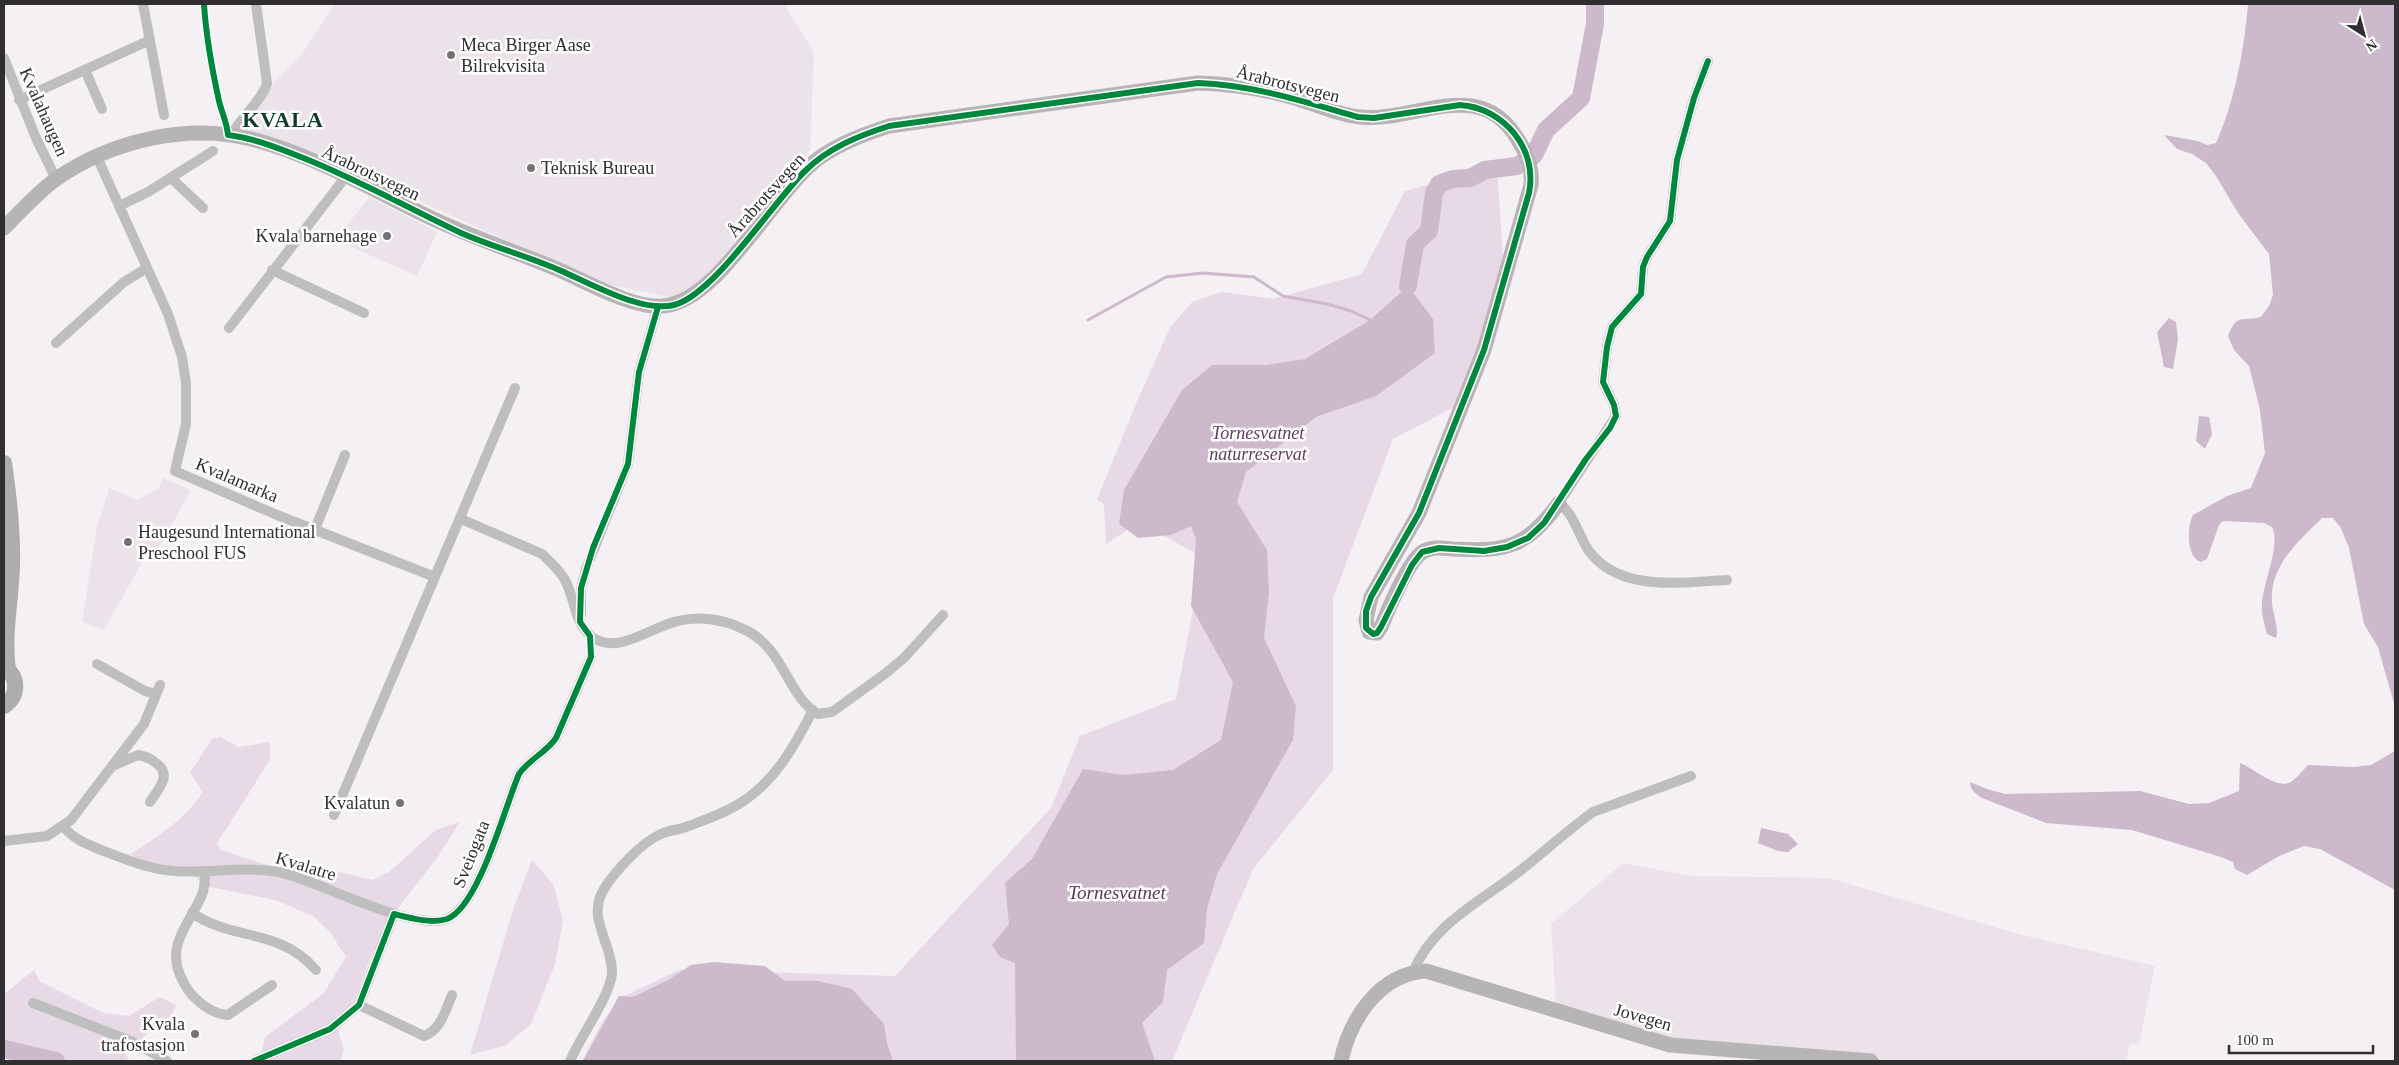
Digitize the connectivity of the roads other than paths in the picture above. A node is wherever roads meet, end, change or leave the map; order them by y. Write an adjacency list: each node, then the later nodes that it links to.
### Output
1 (143, 4): 3 (street)
2 (256, 4): 10 (street)
3 (150, 40): 6 (street); 9 (street)
4 (4, 58): 7 (street, Kvalahaugen)
5 (1708, 61): 28 (street)
6 (85, 70): 7 (street); 8 (street)
7 (20, 100): 15 (street, Kvalahaugen)
8 (102, 109)
9 (164, 115)
10 (231, 135): 12 (street, Årabrotsvegen); 13 (street, Årabrotsvegen)
11 (213, 151): 14 (street)
12 (97, 157): 15 (street, Årabrotsvegen); 16 (street, Kvalamarka)
13 (346, 175): 20 (street, Årabrotsvegen); 21 (street, Årabrotsvegen)
14 (171, 178): 16 (street); 17 (street)
15 (56, 180): 18 (street, Årabrotsvegen)
16 (119, 206): 19 (street, Kvalamarka)
17 (203, 208)
18 (4, 228)
19 (148, 268): 24 (street); 30 (street, Kvalamarka)
20 (272, 270): 22 (street); 23 (street, Årabrotsvegen)
21 (658, 307): 28 (street, Årabrotsvegen); 34 (street)
22 (364, 313)
23 (229, 328)
24 (56, 343)
25 (515, 388): 29 (street)
26 (345, 455): 30 (street)
27 (4, 463): 37 (main road)
28 (1559, 503): 32 (street)
29 (461, 519): 31 (street); 34 (street)
30 (315, 529): 31 (street, Kvalamarka)
31 (435, 577): 43 (street)
32 (1727, 580)
33 (943, 615): 39 (street)
34 (580, 622): 39 (street)
35 (591, 657): 48 (street, Sveiogata)
36 (97, 664): 40 (street)
37 (6, 668): 38 (main road)
38 (4, 706)
39 (813, 710): 58 (street)
40 (110, 768): 42 (street); 44 (street)
41 (1691, 776): 50 (street)
42 (150, 802)
43 (334, 815)
44 (63, 826): 45 (street); 46 (street, Kvalatre)
45 (4, 841)
46 (205, 871): 47 (street); 48 (street, Kvalatre)
47 (192, 913): 49 (street); 51 (street)
48 (394, 914): 54 (street)
49 (316, 970)
50 (1414, 972): 59 (street, Jovegen); 60 (street, Jovegen)
51 (272, 985)
52 (452, 995): 54 (street)
53 (33, 1003): 56 (street)
54 (359, 1005): 55 (street)
55 (265, 1059): 57 (street)
56 (167, 1061)
57 (254, 1061)
58 (570, 1061)
59 (1341, 1061)
60 (1871, 1061)

